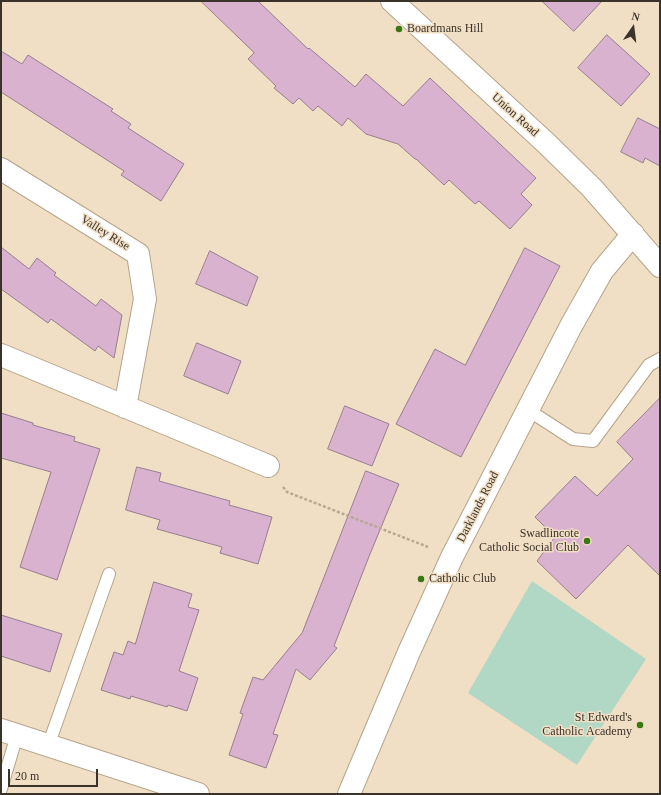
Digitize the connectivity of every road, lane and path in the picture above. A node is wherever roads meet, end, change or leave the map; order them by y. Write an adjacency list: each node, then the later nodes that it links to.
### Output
1 (392, 1): 3 (street, Union Road)
2 (1, 169): 7 (street, Valley Rise)
3 (633, 234): 4 (street, Union Road); 8 (street, Darklands Road)
4 (660, 266)
5 (1, 355): 7 (street)
6 (660, 359): 8 (lane)
7 (125, 407): 9 (street)
8 (528, 410): 10 (street, Darklands Road)
9 (268, 466): 10 (path)
10 (452, 557): 16 (street, Darklands Road)
11 (109, 574): 13 (lane)
12 (9, 733): 13 (street); 14 (lane)
13 (48, 746): 15 (street)
14 (1, 790)
15 (198, 794)
16 (349, 794)

